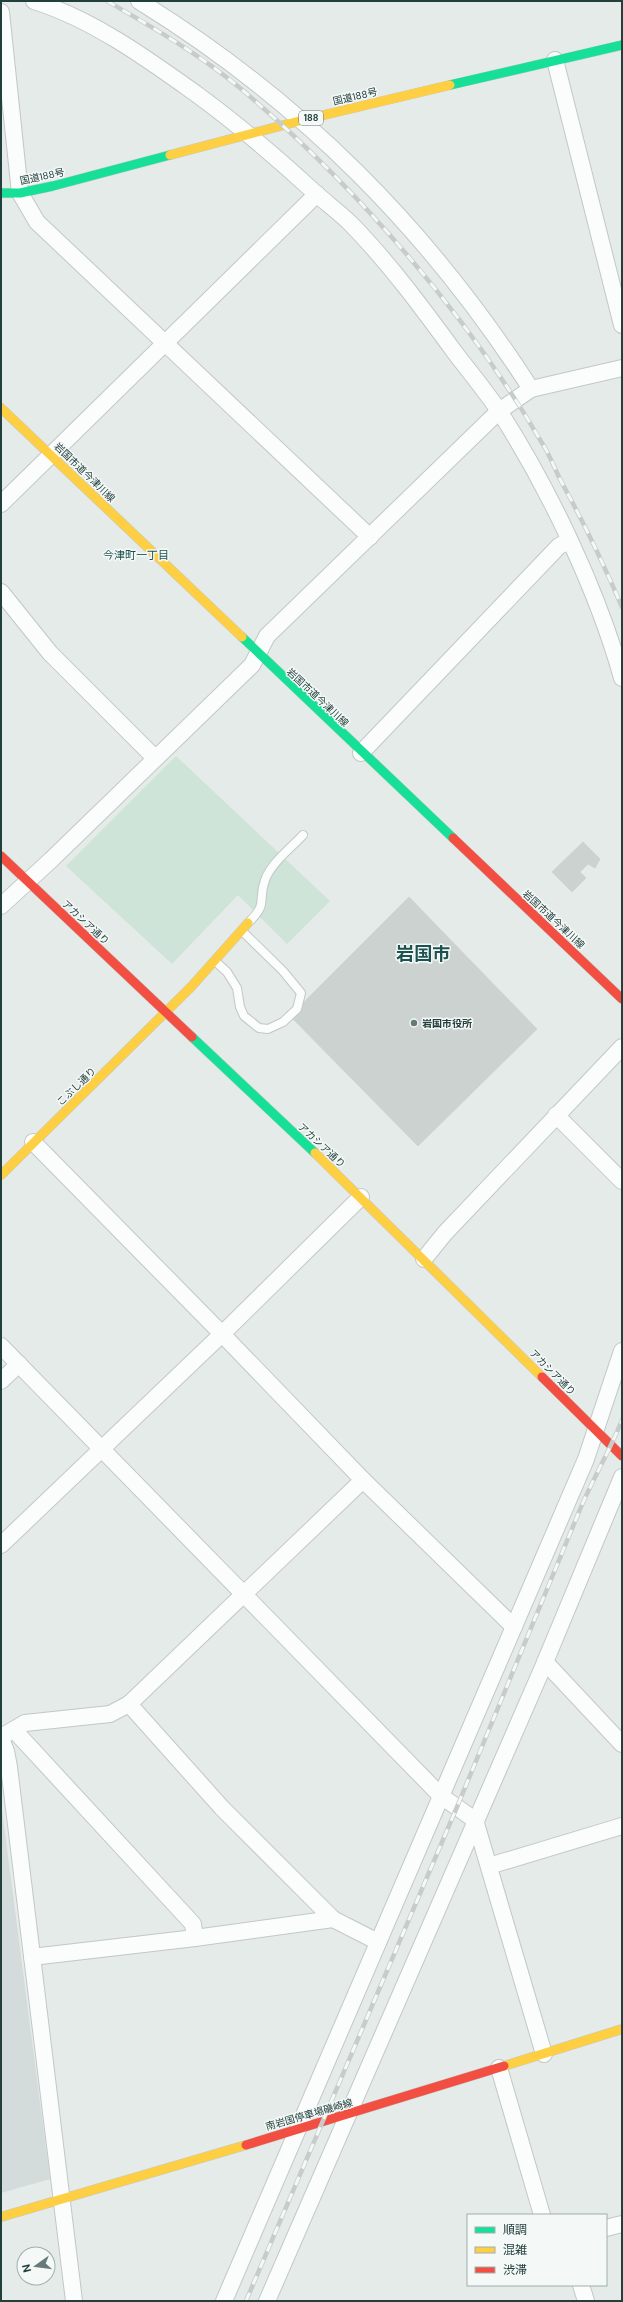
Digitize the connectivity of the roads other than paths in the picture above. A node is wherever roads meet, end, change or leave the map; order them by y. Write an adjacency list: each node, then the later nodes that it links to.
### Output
1 (2, 1): 4 (street)
2 (34, 1): 9 (street)
3 (139, 1): 8 (street)
4 (1, 6)
5 (1, 12): 11 (street)
6 (622, 45): 7 (main road, 国道188号 / 188)
7 (555, 60): 8 (main road, 国道188号 / 188); 13 (street)
8 (303, 120): 9 (main road, 国道188号 / 188); 16 (street)
9 (248, 135): 11 (main road, 国道188号 / 188); 12 (street)
10 (1, 193): 11 (main road, 国道188号 / 188)
11 (20, 193): 14 (street)
12 (317, 194): 14 (street); 18 (street)
13 (622, 325)
14 (165, 343): 19 (street); 21 (street)
15 (622, 368): 16 (street)
16 (531, 389): 18 (street)
17 (1, 408): 19 (main road, 岩国市道今津川線)
18 (499, 411): 21 (street); 22 (street)
19 (51, 456): 20 (street); 24 (main road, 岩国市道今津川線)
20 (1, 504)
21 (370, 537): 24 (street)
22 (569, 541): 25 (street); 26 (street)
23 (1, 592): 27 (street)
24 (258, 655): 26 (main road, 岩国市道今津川線); 27 (street)
25 (622, 678)
26 (361, 753): 35 (main road, 岩国市道今津川線)
27 (155, 758): 30 (street)
28 (303, 835): 32 (lane)
29 (1, 856): 30 (main road, アカシア通り)
30 (26, 881): 31 (street); 36 (main road, アカシア通り)
31 (1, 906)
32 (248, 923): 33 (main road, こぶし通り)
33 (241, 930): 34 (main road, こぶし通り); 34 (lane)
34 (215, 962): 36 (main road, こぶし通り)
35 (622, 999)
36 (165, 1012): 39 (main road, こぶし通り); 42 (main road, アカシア通り)
37 (622, 1047): 38 (street)
38 (556, 1115): 41 (street); 43 (street)
39 (34, 1142): 40 (main road, こぶし通り); 44 (street)
40 (1, 1175)
41 (622, 1181)
42 (361, 1197): 43 (main road, アカシア通り); 44 (street)
43 (424, 1259): 49 (main road, アカシア通り)
44 (222, 1334): 50 (street); 53 (street)
45 (1, 1346): 47 (street)
46 (622, 1351): 49 (street)
47 (19, 1364): 48 (street); 50 (street)
48 (1, 1382)
49 (595, 1430): 51 (main road, アカシア通り); 56 (street)
50 (101, 1447): 54 (street); 55 (street)
51 (622, 1456)
52 (622, 1477): 57 (street)
53 (363, 1480): 55 (street); 56 (street)
54 (1, 1545)
55 (243, 1593): 58 (street); 61 (street)
56 (514, 1627): 61 (street)
57 (545, 1662): 60 (street); 62 (street)
58 (129, 1704): 59 (street); 65 (street)
59 (5, 1735): 66 (street); 68 (street)
60 (622, 1744)
61 (441, 1796): 62 (street); 67 (street)
62 (475, 1820): 64 (street); 72 (street)
63 (622, 1826): 64 (street)
64 (489, 1866): 70 (street)
65 (333, 1918): 66 (street); 67 (street)
66 (195, 1938): 68 (street)
67 (378, 1942): 73 (street)
68 (32, 1957): 74 (street)
69 (622, 2029): 70 (main road, 南岩国停車場磯崎線)
70 (544, 2054): 71 (main road, 南岩国停車場磯崎線)
71 (499, 2068): 72 (main road, 南岩国停車場磯崎線); 75 (street)
72 (350, 2114): 73 (main road, 南岩国停車場磯崎線); 82 (street)
73 (299, 2128): 74 (main road, 南岩国停車場磯崎線); 81 (street)
74 (60, 2198): 76 (main road, 南岩国停車場磯崎線); 80 (street)
75 (542, 2214)
76 (1, 2217)
77 (622, 2224): 78 (street)
78 (607, 2228)
79 (581, 2286): 83 (street)
80 (74, 2301)
81 (224, 2301)
82 (267, 2301)
83 (586, 2301)

